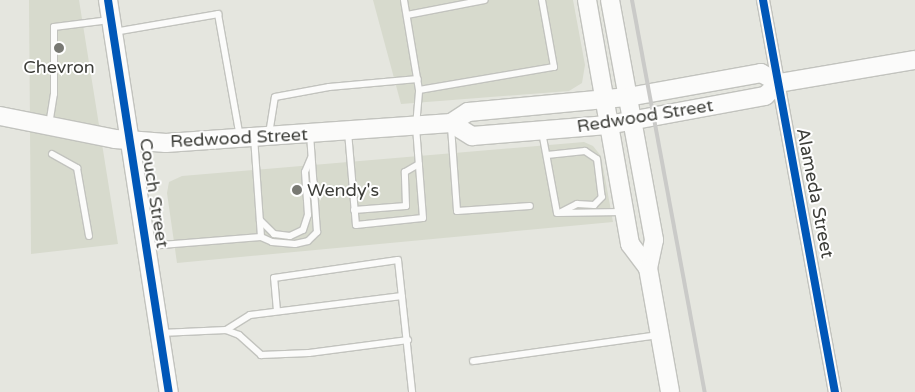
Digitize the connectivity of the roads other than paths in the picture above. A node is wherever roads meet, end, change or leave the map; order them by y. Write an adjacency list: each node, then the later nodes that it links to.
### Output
1 (108, 0): 9 (main road, Couch Street)
2 (404, 0): 8 (lane)
3 (485, 0): 8 (lane)
4 (542, 0): 13 (lane)
5 (587, 0): 15 (main road)
6 (610, 0): 14 (main road)
7 (763, 0): 12 (street, Alameda Street)
8 (407, 15): 11 (lane)
9 (112, 26): 21 (lane); 25 (lane); 26 (main road, Couch Street)
10 (915, 60): 12 (main road, Redwood Street)
11 (418, 79): 13 (lane); 25 (lane)
12 (779, 83): 14 (main road, Redwood Street); 17 (main road, Redwood Street); 50 (street, Alameda Street)
13 (419, 90): 20 (lane)
14 (628, 97): 15 (main road, Redwood Street); 17 (main road)
15 (604, 100): 18 (main road, Redwood Street); 19 (main road)
16 (0, 116): 21 (main road, Redwood Street)
17 (632, 121): 19 (main road, Redwood Street); 39 (main road)
18 (451, 123): 20 (main road, Redwood Street); 22 (main road, Redwood Street); 31 (lane)
19 (608, 125): 22 (main road, Redwood Street); 33 (main road)
20 (416, 126): 23 (main road, Redwood Street); 30 (lane)
21 (49, 127): 26 (main road, Redwood Street)
22 (542, 131): 28 (lane)
23 (348, 132): 24 (main road, Redwood Street); 32 (lane)
24 (310, 135): 25 (main road, Redwood Street); 29 (lane)
25 (254, 138): 26 (main road, Redwood Street); 35 (lane)
26 (131, 142): 38 (main road, Couch Street)
27 (52, 154): 36 (lane)
28 (547, 155): 34 (lane); 34 (lane)
29 (311, 157): 35 (lane); 37 (lane)
30 (419, 164): 32 (lane); 32 (lane)
31 (530, 206)
32 (354, 210)
33 (624, 212): 34 (lane); 39 (main road)
34 (557, 213)
35 (259, 219): 37 (lane)
36 (89, 236)
37 (261, 237): 38 (lane)
38 (147, 246): 43 (main road, Couch Street)
39 (648, 268): 44 (main road)
40 (402, 296): 41 (lane); 41 (lane); 45 (lane)
41 (277, 311): 42 (lane)
42 (226, 330): 43 (lane); 45 (lane)
43 (161, 333): 47 (main road, Couch Street)
44 (660, 335): 46 (lane); 49 (main road)
45 (408, 340): 48 (lane)
46 (473, 361)
47 (169, 392)
48 (412, 392)
49 (670, 392)
50 (836, 392)

